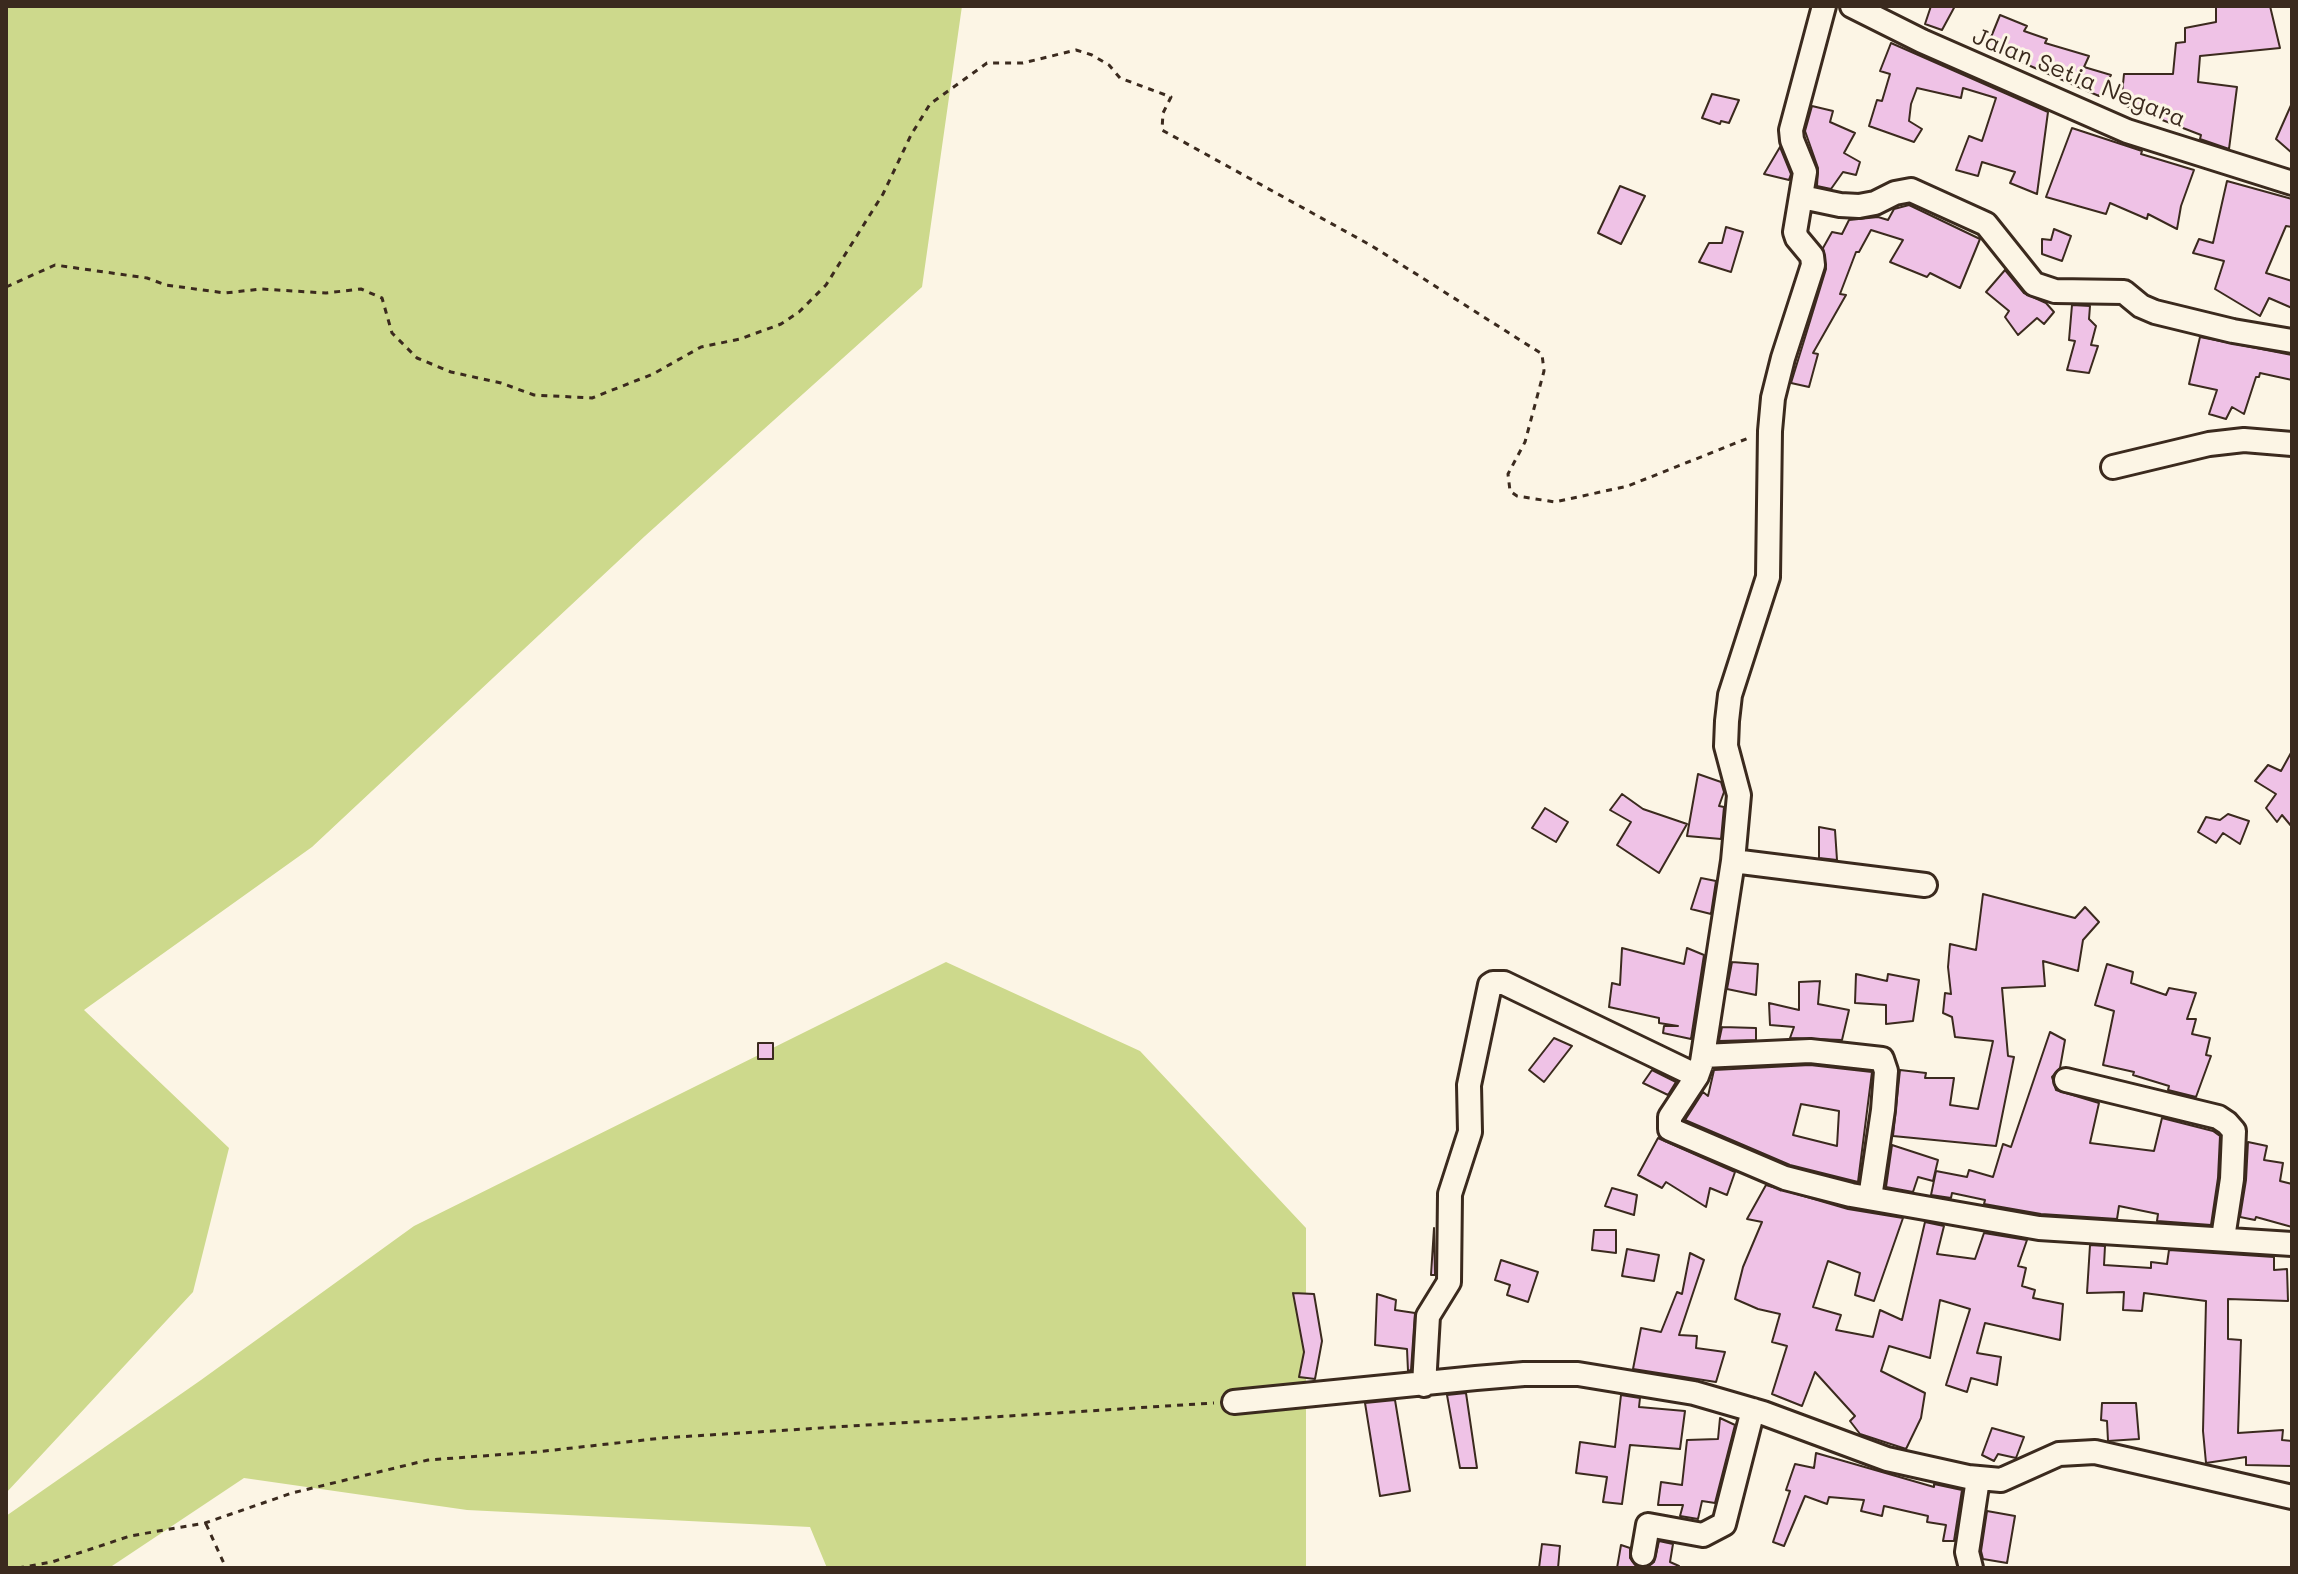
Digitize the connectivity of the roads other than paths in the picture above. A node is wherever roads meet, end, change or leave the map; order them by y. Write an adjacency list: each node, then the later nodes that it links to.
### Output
1 (1824, 6): 4 (street)
2 (1852, 6): 3 (street, Jalan Setia Negara)
3 (2292, 183)
4 (1802, 197): 5 (street); 8 (street)
5 (2292, 341)
6 (2292, 444): 7 (street)
7 (2113, 467)
8 (1733, 861): 9 (street); 10 (street)
9 (1925, 885)
10 (1700, 1066): 12 (street); 12 (street); 15 (street)
11 (2066, 1080): 13 (street)
12 (1870, 1198): 13 (street)
13 (2223, 1238): 14 (street)
14 (2292, 1244)
15 (1424, 1385): 16 (street); 17 (street)
16 (1234, 1402)
17 (1753, 1410): 18 (street); 20 (street)
18 (1978, 1479): 19 (street); 21 (street)
19 (2292, 1497)
20 (1643, 1554)
21 (1971, 1568)

